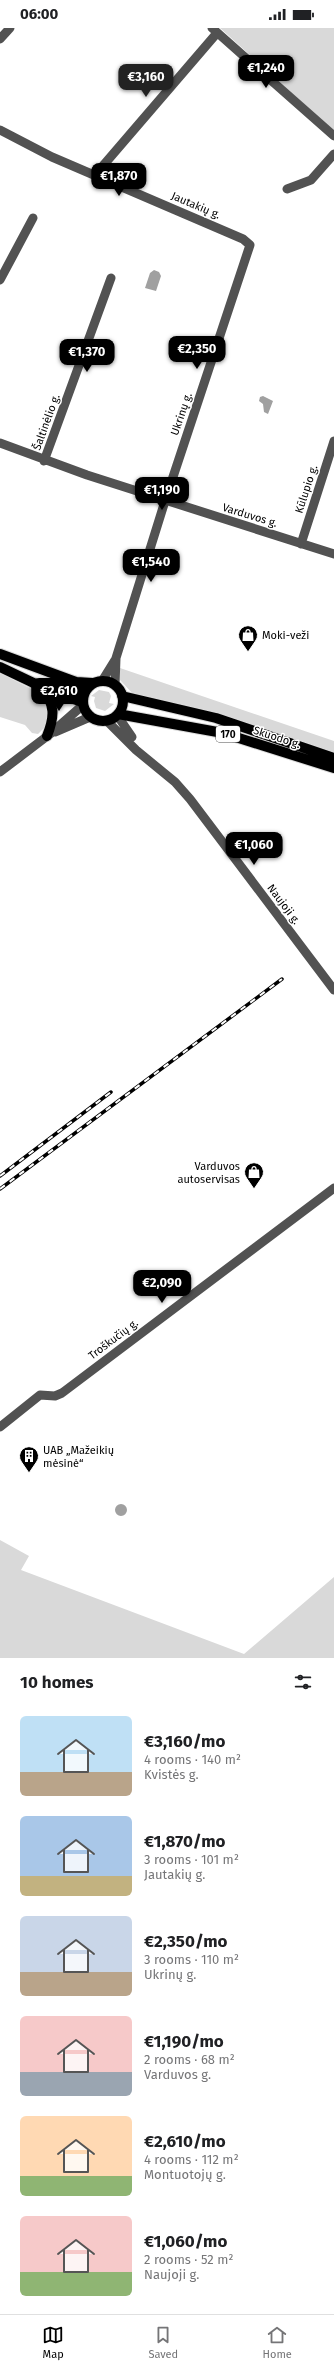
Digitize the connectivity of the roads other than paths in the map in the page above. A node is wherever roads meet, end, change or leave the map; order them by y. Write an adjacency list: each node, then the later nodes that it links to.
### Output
1 (10, 28): 3 (street)
2 (214, 30): 5 (street); 7 (street)
3 (0, 39)
4 (0, 130): 7 (street, Jautakių g.)
5 (334, 136)
6 (334, 154): 8 (street)
7 (95, 175): 10 (street, Jautakių g.)
8 (287, 189)
9 (34, 218): 12 (street)
10 (250, 245): 16 (street, Ukrinų g.)
11 (111, 278): 15 (street, Šaltinėlio g.)
12 (0, 280)
13 (334, 441): 17 (street, Kūlupio g.)
14 (0, 443): 15 (street, Varduvos g.)
15 (44, 461): 16 (street, Varduvos g.)
16 (165, 501): 17 (street, Varduvos g.); 20 (street, Ukrinų g.)
17 (301, 544): 18 (street, Varduvos g.)
18 (334, 554)
19 (0, 654): 22 (main road)
20 (116, 658): 22 (street); 23 (street)
21 (0, 666): 24 (main road)
22 (98, 682): 23 (main road); 26 (main road)
23 (115, 685): 25 (main road)
24 (42, 687): 26 (main road); 30 (main road)
25 (122, 696): 27 (main road); 31 (main road, Skuodo g. / 170)
26 (83, 703): 28 (main road); 30 (street)
27 (118, 715): 29 (main road); 32 (street, Naujoji g.); 33 (main road, Skuodo g. / 170)
28 (90, 717): 29 (main road); 30 (street)
29 (107, 721): 32 (street, Naujoji g.)
30 (49, 735): 34 (street)
31 (334, 758)
32 (151, 762): 35 (street, Naujoji g.)
33 (334, 768)
34 (0, 772)
35 (334, 990)
36 (334, 1188): 37 (street, Troškučių g.)
37 (0, 1427)

